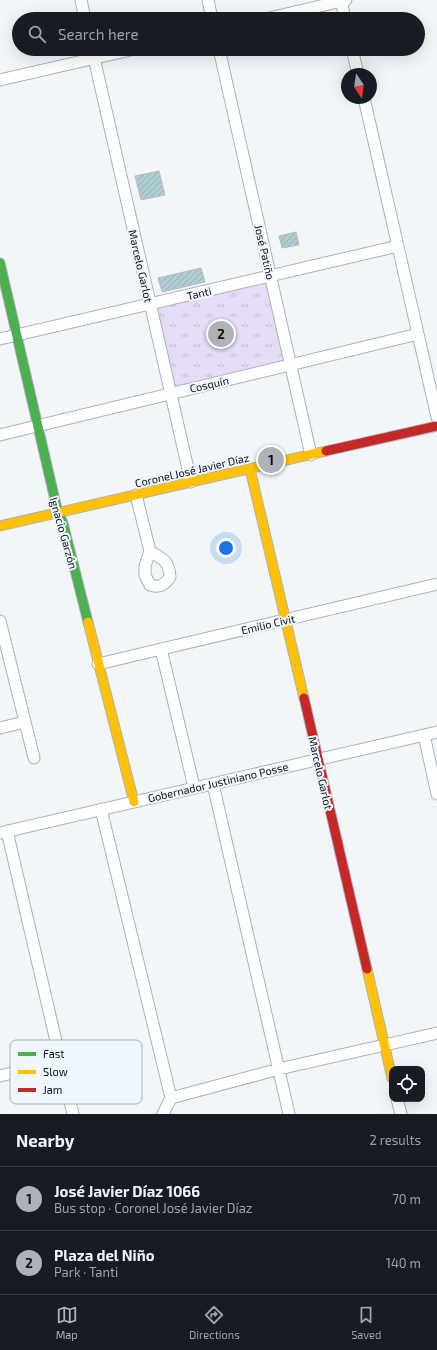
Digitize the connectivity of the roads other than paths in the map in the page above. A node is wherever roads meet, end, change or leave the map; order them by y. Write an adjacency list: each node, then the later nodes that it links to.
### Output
1 (81, 0): 4 (street)
2 (208, 0): 5 (street)
3 (343, 0): 6 (street); 7 (street)
4 (84, 12)
5 (211, 12)
6 (294, 12)
7 (344, 12)
8 (86, 56): 13 (street)
9 (93, 56): 18 (street, Marcelo Garlot)
10 (221, 56): 17 (street, José Patiño)
11 (354, 56): 12 (street)
12 (357, 68)
13 (0, 80)
14 (365, 104): 15 (street)
15 (398, 246): 17 (street, Tanti); 19 (street)
16 (0, 263): 20 (street, Ignacio Garzón)
17 (271, 276): 18 (street, Tanti); 22 (street, José Patiño)
18 (150, 304): 20 (street, Tanti); 23 (street, Marcelo Garlot)
19 (418, 334): 22 (street, Cosquín); 24 (street)
20 (16, 335): 21 (street, Tanti); 25 (street, Ignacio Garzón)
21 (0, 339)
22 (291, 365): 23 (street, Cosquín); 28 (street, José Patiño)
23 (171, 393): 25 (street, Cosquín); 30 (street, Marcelo Garlot)
24 (437, 417)
25 (37, 426): 27 (street, Cosquín); 32 (street, Ignacio Garzón)
26 (437, 426): 28 (street, Coronel José Javier Díaz)
27 (0, 434)
28 (311, 455): 29 (street, Coronel José Javier Díaz)
29 (250, 469): 30 (street, Coronel José Javier Díaz); 36 (street, Marcelo Garlot)
30 (191, 482): 31 (street, Coronel José Javier Díaz)
31 (136, 495): 32 (street, Coronel José Javier Díaz); 34 (street)
32 (58, 513): 33 (street, Coronel José Javier Díaz); 40 (street, Ignacio Garzón)
33 (0, 526)
34 (150, 551)
35 (437, 584): 36 (street, Emilio Civit)
36 (286, 620): 39 (street, Emilio Civit); 46 (street, Marcelo Garlot)
37 (0, 621): 38 (street)
38 (2, 634): 41 (street)
39 (161, 649): 40 (street, Emilio Civit); 48 (street)
40 (98, 664): 50 (street, Ignacio Garzón)
41 (25, 722): 42 (street); 45 (street)
42 (0, 728)
43 (437, 732): 44 (street, Gobernador Justiniano Posse)
44 (424, 735): 46 (street, Gobernador Justiniano Posse); 49 (street)
45 (34, 758)
46 (318, 759): 47 (street, Gobernador Justiniano Posse); 55 (street, Marcelo Garlot)
47 (212, 784): 48 (street, Gobernador Justiniano Posse); 57 (street)
48 (194, 787): 50 (street, Gobernador Justiniano Posse)
49 (437, 794)
50 (134, 802): 51 (street, Gobernador Justiniano Posse)
51 (101, 809): 52 (street, Gobernador Justiniano Posse); 60 (street)
52 (4, 832): 54 (street)
53 (437, 1033): 55 (street)
54 (56, 1040)
55 (384, 1045): 56 (street, Marcelo Garlot); 57 (street)
56 (389, 1066)
57 (279, 1069): 60 (street); 65 (street)
58 (10, 1074): 59 (street)
59 (0, 1076)
60 (171, 1098): 64 (street)
61 (398, 1102): 66 (street)
62 (71, 1104): 63 (street)
63 (73, 1114)
64 (163, 1114)
65 (289, 1114)
66 (401, 1114)

